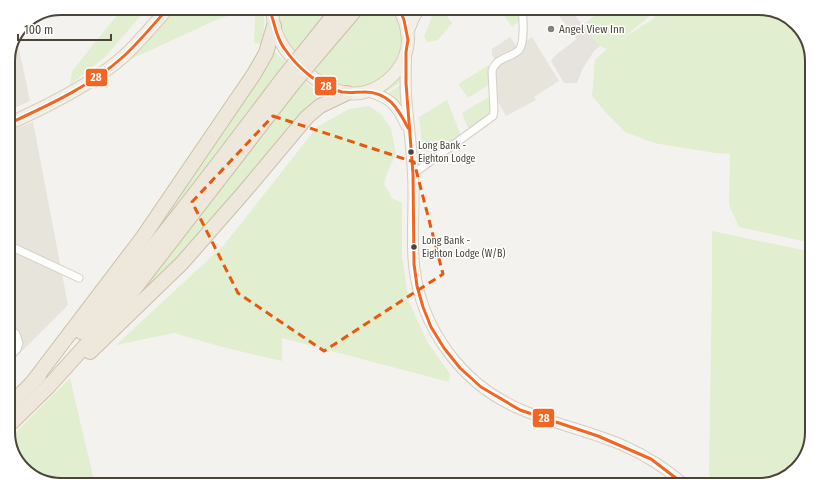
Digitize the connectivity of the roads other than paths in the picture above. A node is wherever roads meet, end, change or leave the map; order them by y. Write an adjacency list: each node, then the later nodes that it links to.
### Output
1 (151, 15): 14 (main road)
2 (162, 15): 14 (main road)
3 (272, 15): 16 (main road)
4 (272, 15): 24 (highway)
5 (335, 15): 11 (highway)
6 (350, 15): 11 (highway)
7 (402, 15): 10 (main road)
8 (414, 15): 10 (main road)
9 (522, 15): 19 (street)
10 (407, 33): 12 (main road)
11 (312, 51): 13 (highway, bridge)
12 (406, 52): 15 (main road); 18 (main road)
13 (288, 81): 24 (highway); 25 (highway)
14 (86, 83): 17 (main road)
15 (366, 91): 16 (main road); 18 (main road)
16 (348, 93): 25 (highway)
17 (15, 121)
18 (410, 132): 19 (main road)
19 (413, 174): 28 (main road)
20 (15, 248): 21 (street)
21 (79, 278)
22 (15, 333): 23 (street)
23 (15, 351)
24 (32, 383): 26 (highway)
25 (48, 387): 27 (highway)
26 (15, 400)
27 (15, 419)
28 (675, 478)

